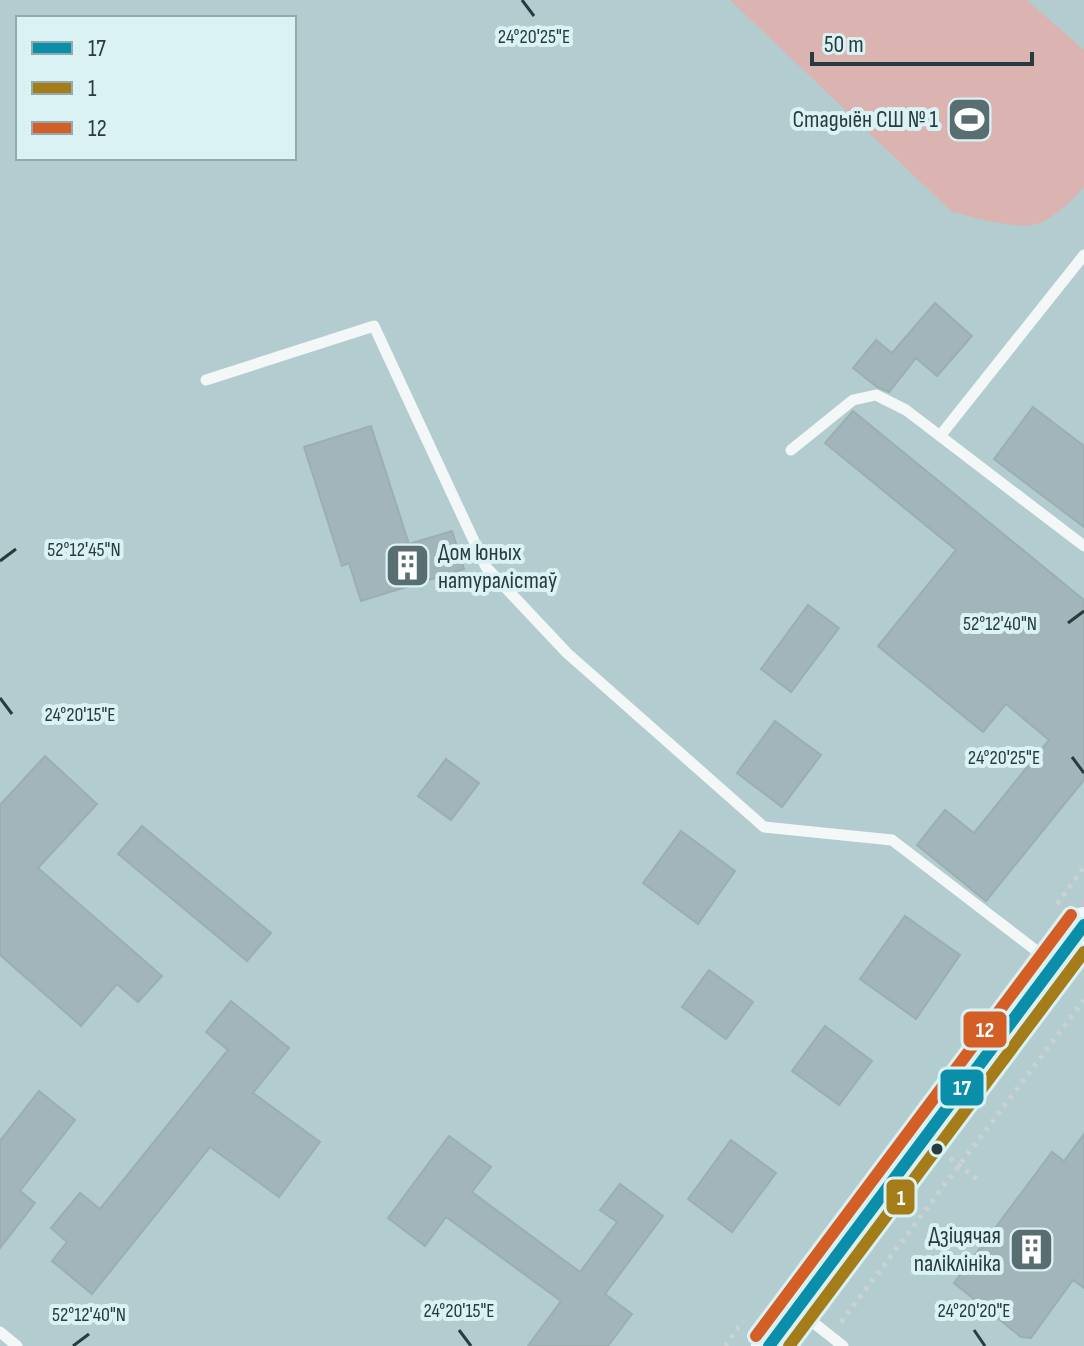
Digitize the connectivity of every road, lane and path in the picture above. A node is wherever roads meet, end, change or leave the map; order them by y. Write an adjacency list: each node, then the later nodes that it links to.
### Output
1 (1084, 255): 3 (lane)
2 (206, 380): 7 (lane)
3 (940, 436): 4 (lane); 5 (lane)
4 (791, 450)
5 (1084, 546)
6 (1084, 925): 7 (main road)
7 (1055, 965): 9 (main road)
8 (1084, 1000): 10 (path)
9 (925, 1140): 10 (path); 12 (main road)
10 (960, 1166): 11 (path); 14 (path)
11 (981, 1182)
12 (797, 1309): 14 (lane); 16 (main road)
13 (0, 1332): 15 (lane)
14 (830, 1336): 17 (lane)
15 (17, 1346)
16 (769, 1346)
17 (843, 1346)

